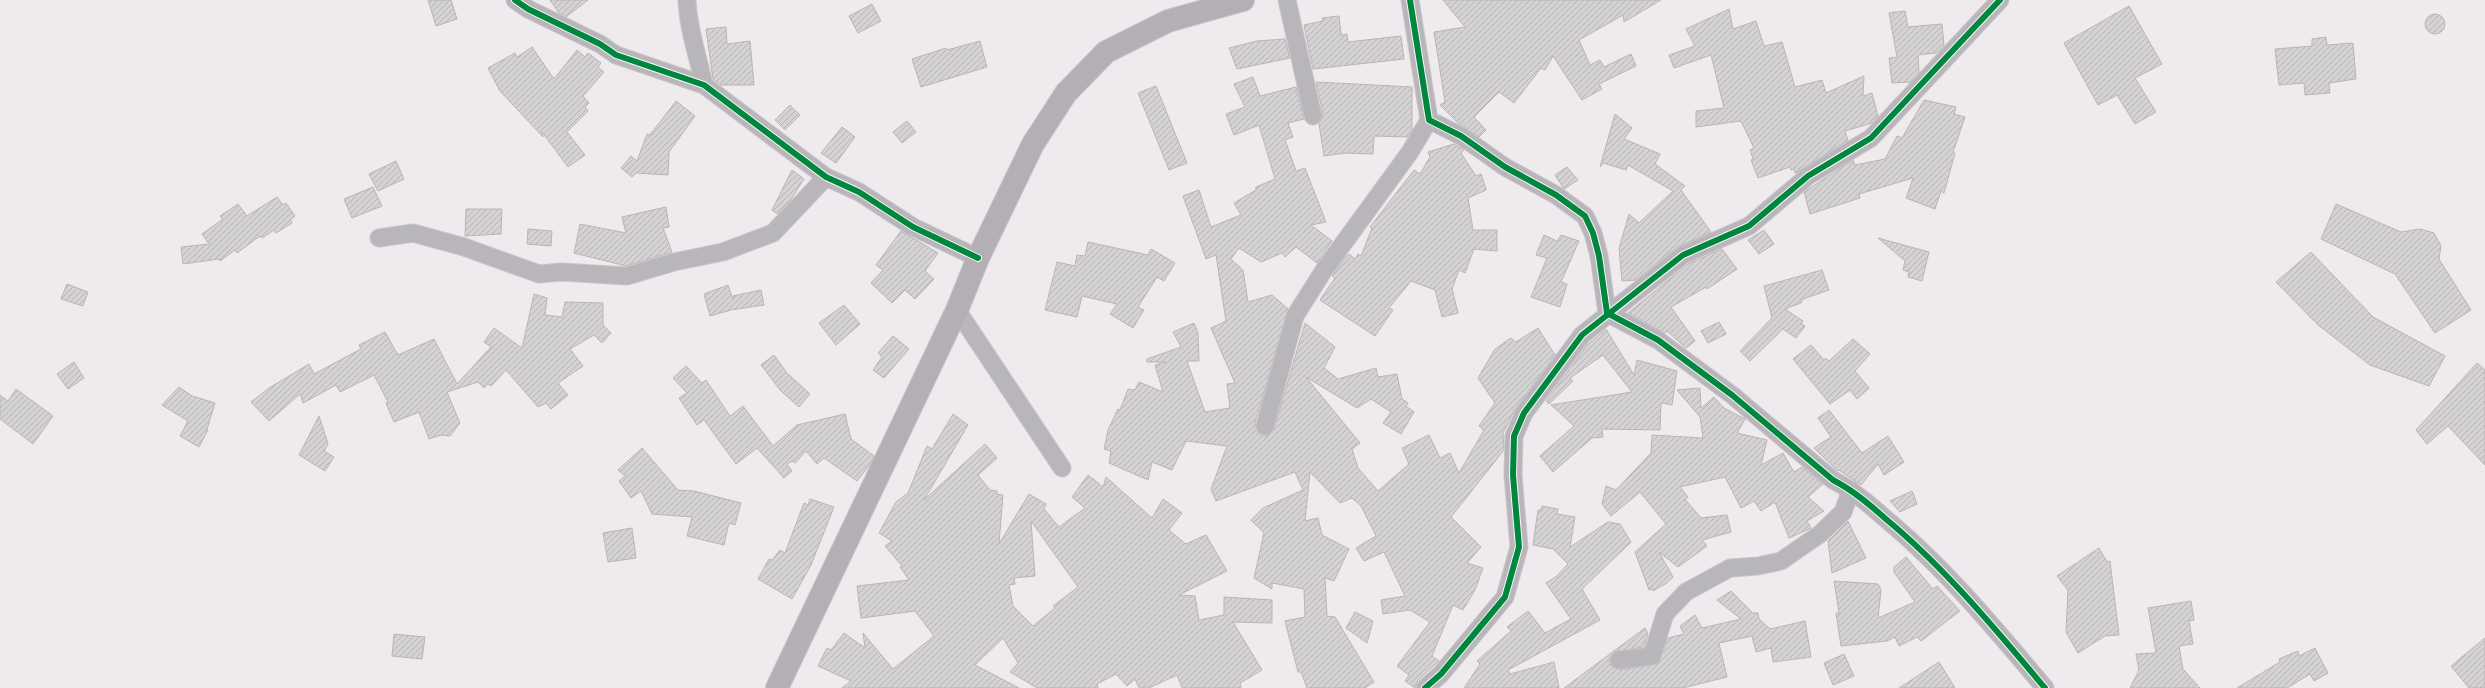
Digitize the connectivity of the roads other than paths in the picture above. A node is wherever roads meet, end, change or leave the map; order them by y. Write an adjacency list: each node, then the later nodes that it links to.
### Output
1 (515, 0): 7 (street)
2 (688, 0): 7 (street)
3 (1243, 0): 12 (main road)
4 (1286, 0): 8 (street)
5 (1410, 0): 9 (street)
6 (2000, 0): 14 (street)
7 (704, 85): 10 (street)
8 (1313, 116)
9 (1429, 120): 14 (street); 15 (street)
10 (826, 177): 11 (street); 12 (street)
11 (379, 238)
12 (978, 258): 13 (main road)
13 (957, 310): 16 (street); 19 (main road)
14 (1607, 313): 17 (street); 20 (street)
15 (1265, 426)
16 (1062, 468)
17 (1852, 490): 18 (street); 21 (street)
18 (1619, 660)
19 (777, 688)
20 (1425, 688)
21 (2045, 688)

